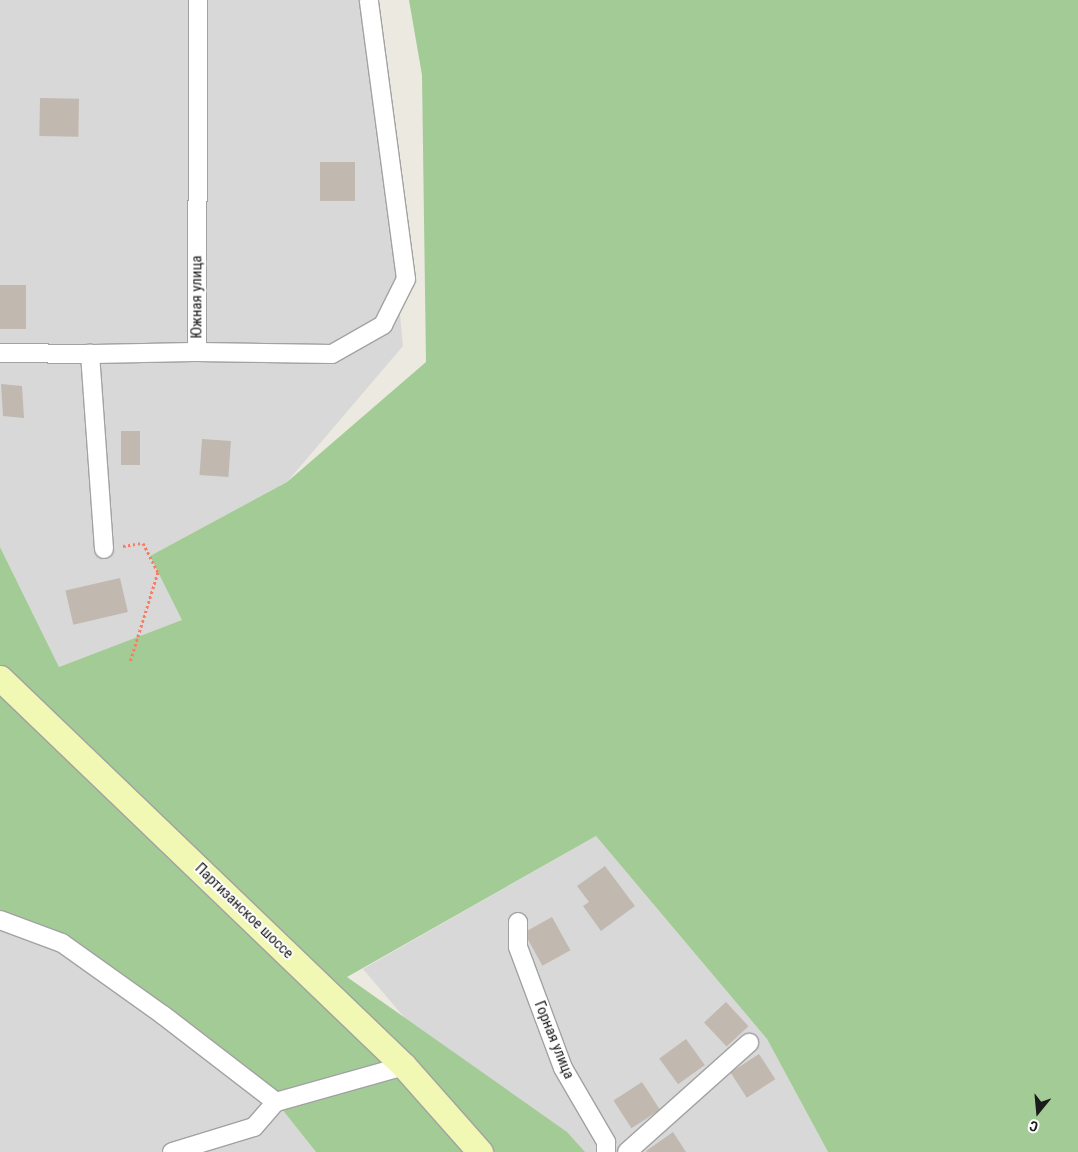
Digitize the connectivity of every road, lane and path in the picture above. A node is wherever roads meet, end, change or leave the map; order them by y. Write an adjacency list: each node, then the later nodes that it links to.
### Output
1 (198, 0): 3 (street, Южная улица)
2 (369, 0): 3 (street)
3 (197, 352): 5 (street, Южная улица)
4 (0, 353): 5 (street, Южная улица)
5 (90, 354): 6 (street)
6 (104, 549): 7 (path)
7 (130, 662)
8 (0, 678): 12 (main road, Партизанское шоссе)
9 (0, 920): 13 (street)
10 (518, 922): 16 (street, Горная улица)
11 (749, 1042): 17 (street)
12 (404, 1066): 13 (street); 15 (main road, Партизанское шоссе)
13 (276, 1102): 14 (street)
14 (172, 1152)
15 (480, 1152)
16 (606, 1152)
17 (627, 1152)

